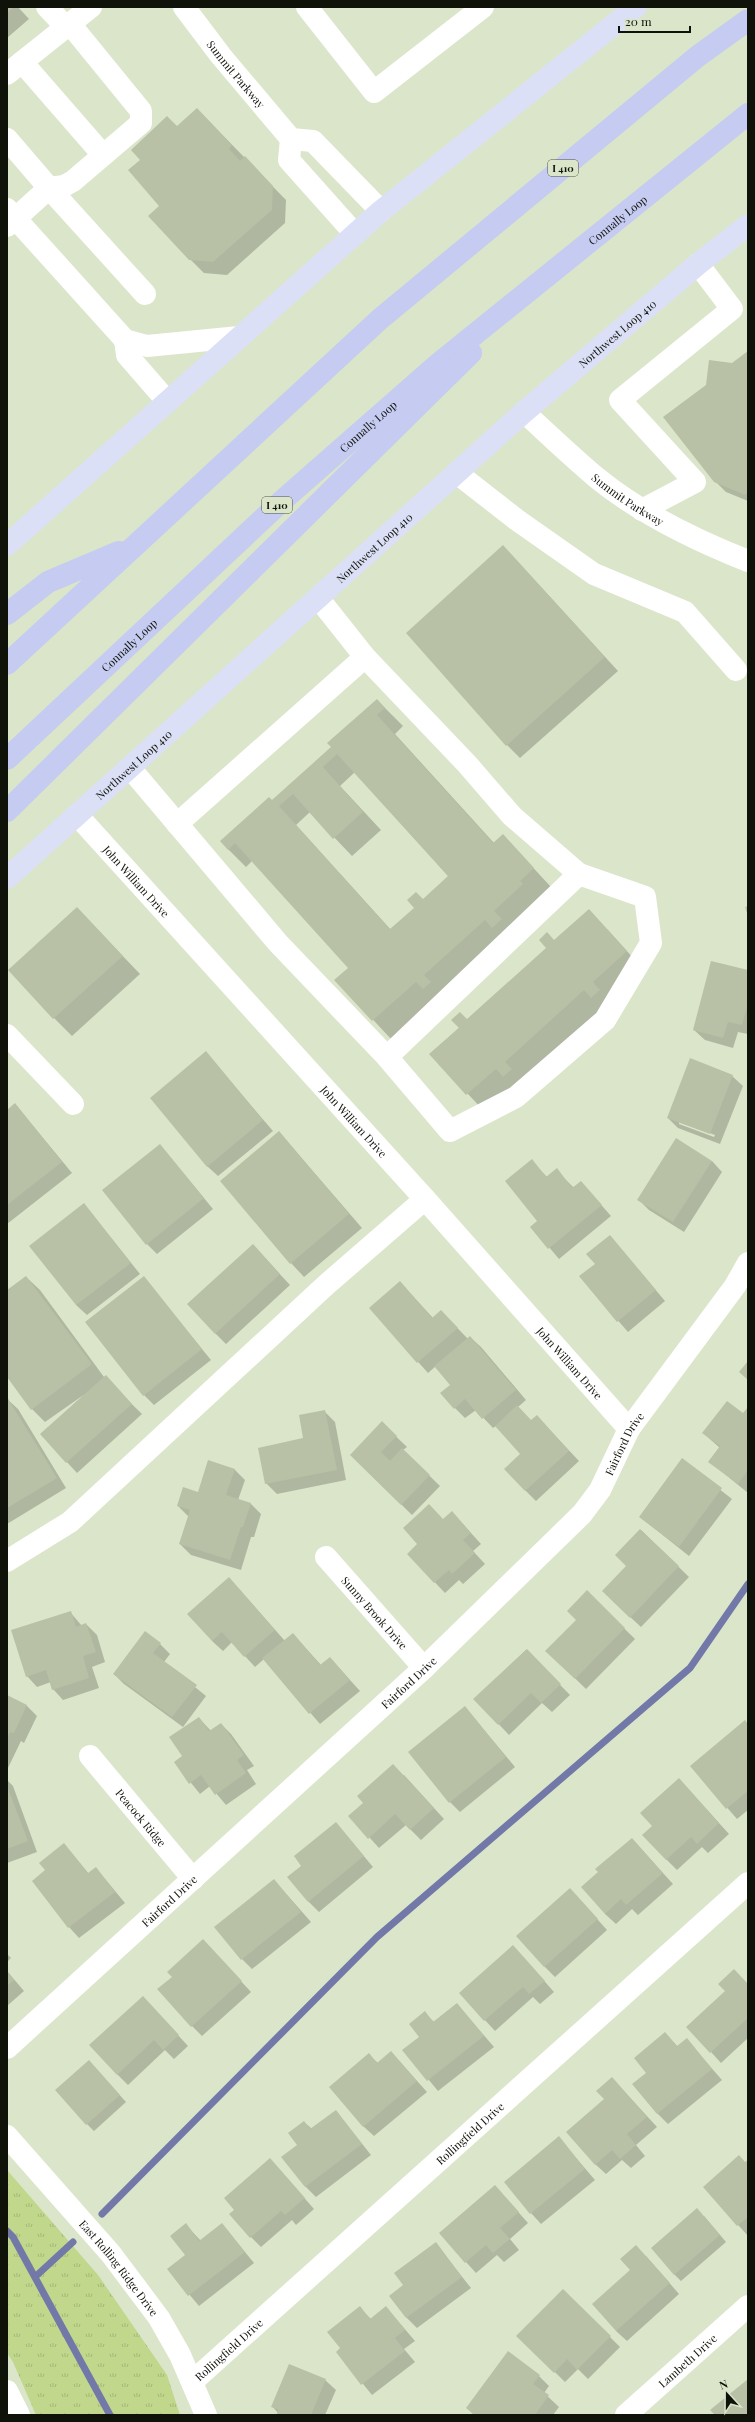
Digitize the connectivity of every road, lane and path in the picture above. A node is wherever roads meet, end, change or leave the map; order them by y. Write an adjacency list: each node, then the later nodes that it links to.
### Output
1 (47, 7): 8 (street)
2 (91, 7): 8 (street)
3 (184, 7): 12 (street, Summit Parkway)
4 (306, 7): 5 (street)
5 (483, 7)
6 (636, 7): 15 (main road)
7 (748, 20): 29 (highway, I 410)
8 (68, 26): 9 (street); 13 (street)
9 (15, 68): 13 (street)
10 (748, 114): 20 (highway, Connally Loop / I 410)
11 (7, 139): 14 (street)
12 (291, 139): 15 (street); 18 (street)
13 (103, 155): 14 (street)
14 (49, 188): 16 (street); 21 (street)
15 (381, 211): 18 (main road)
16 (10, 218): 23 (street)
17 (748, 225): 19 (main road, Northwest Loop 410)
18 (355, 234): 22 (main road)
19 (698, 264): 25 (main road, Northwest Loop 410); 27 (street)
20 (560, 266): 36 (highway, Connally Loop / I 410); 38 (highway)
21 (145, 294)
22 (239, 337): 23 (street); 24 (main road)
23 (125, 340): 24 (street)
24 (167, 401): 28 (main road)
25 (524, 412): 26 (main road, Northwest Loop 410); 27 (street, Summit Parkway)
26 (458, 474): 31 (main road, Northwest Loop 410); 35 (street)
27 (642, 510): 30 (street, Summit Parkway)
28 (7, 545)
29 (133, 547): 32 (highway); 34 (highway, I 410)
30 (748, 561)
31 (319, 599): 33 (street); 37 (main road, Northwest Loop 410)
32 (7, 614)
33 (364, 657): 40 (street); 41 (street)
34 (7, 664)
35 (736, 670)
36 (7, 759)
37 (130, 768): 39 (main road, Northwest Loop 410); 40 (street)
38 (7, 811)
39 (77, 815): 42 (main road, Northwest Loop 410); 46 (street, John William Drive)
40 (177, 824): 44 (street)
41 (580, 874): 44 (street); 44 (street)
42 (7, 878)
43 (7, 1035): 45 (street)
44 (387, 1057)
45 (73, 1104)
46 (425, 1199): 48 (street, John William Drive); 50 (street)
47 (748, 1263): 48 (street, Fairford Drive)
48 (629, 1429): 51 (street, Fairford Drive)
49 (326, 1557): 51 (street, Sunny Brook Drive)
50 (7, 1561)
51 (424, 1668): 53 (street, Fairford Drive)
52 (90, 1756): 53 (street, Peacock Ridge)
53 (193, 1879): 55 (street, Fairford Drive)
54 (748, 1883): 58 (street, Rollingfield Drive)
55 (7, 2048)
56 (7, 2136): 58 (street, East Rolling Ridge Drive)
57 (748, 2306): 62 (street, Lambeth Drive)
58 (192, 2382): 61 (street, East Rolling Ridge Drive)
59 (7, 2391): 60 (street)
60 (19, 2415)
61 (206, 2415)
62 (626, 2415)

